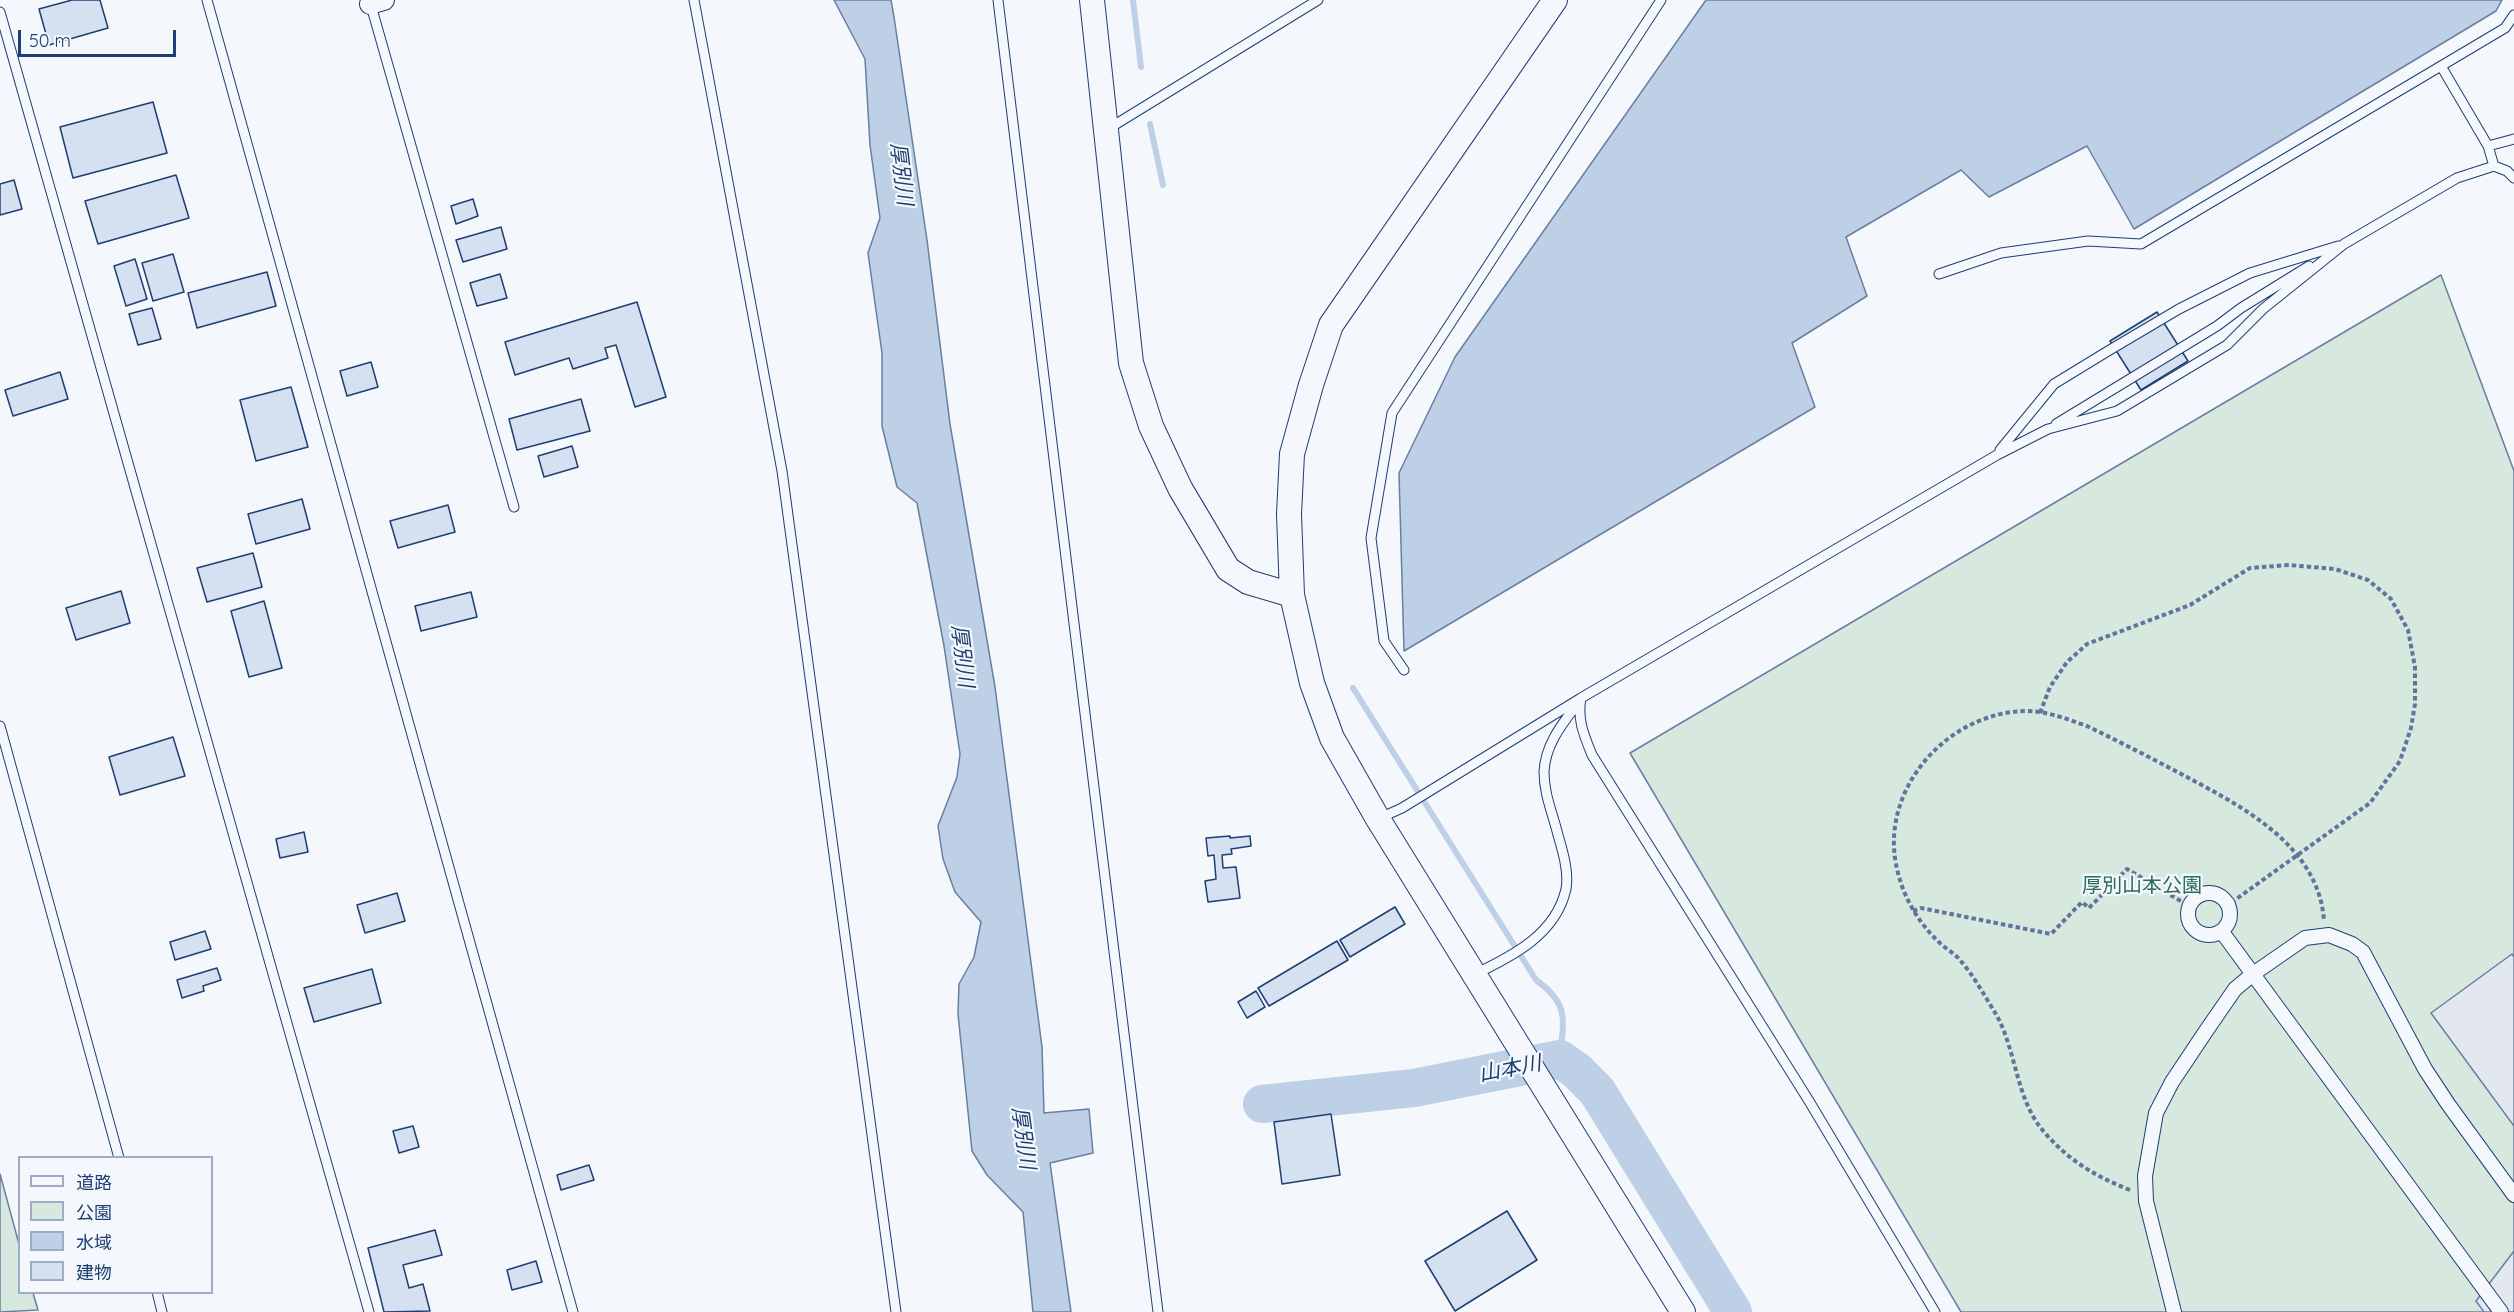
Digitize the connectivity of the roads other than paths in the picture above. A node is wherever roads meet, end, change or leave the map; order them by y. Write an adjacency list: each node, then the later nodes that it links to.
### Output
1 (207, 0): 35 (lane)
2 (694, 0): 36 (lane)
3 (998, 0): 37 (lane)
4 (1092, 0): 12 (street)
5 (1318, 0): 12 (lane)
6 (1555, 0): 22 (street)
7 (1661, 0): 23 (lane)
8 (374, 1): 21 (lane)
9 (0, 12): 34 (lane)
10 (2514, 15): 11 (lane)
11 (2441, 66): 14 (lane); 18 (lane)
12 (1106, 130): 22 (street)
13 (2514, 138): 14 (lane)
14 (2488, 146): 15 (lane)
15 (2494, 166): 16 (lane); 17 (lane)
16 (2514, 178)
17 (2344, 244): 19 (lane); 19 (lane); 20 (lane)
18 (1939, 274)
19 (2048, 429): 20 (lane)
20 (1997, 454): 24 (lane)
21 (514, 507)
22 (1292, 595): 26 (street)
23 (1404, 670)
24 (1581, 698): 26 (lane); 28 (lane); 39 (lane)
25 (0, 726): 30 (lane)
26 (1378, 819): 28 (street)
27 (2222, 932): 27 (street); 29 (street)
28 (1475, 974): 38 (street)
29 (2253, 974): 31 (street); 40 (street); 41 (street)
30 (118, 1156)
31 (2514, 1195)
32 (157, 1294): 33 (lane)
33 (162, 1312)
34 (369, 1312)
35 (573, 1312)
36 (896, 1312)
37 (1158, 1312)
38 (1683, 1312)
39 (1935, 1312)
40 (2174, 1312)
41 (2502, 1312)

